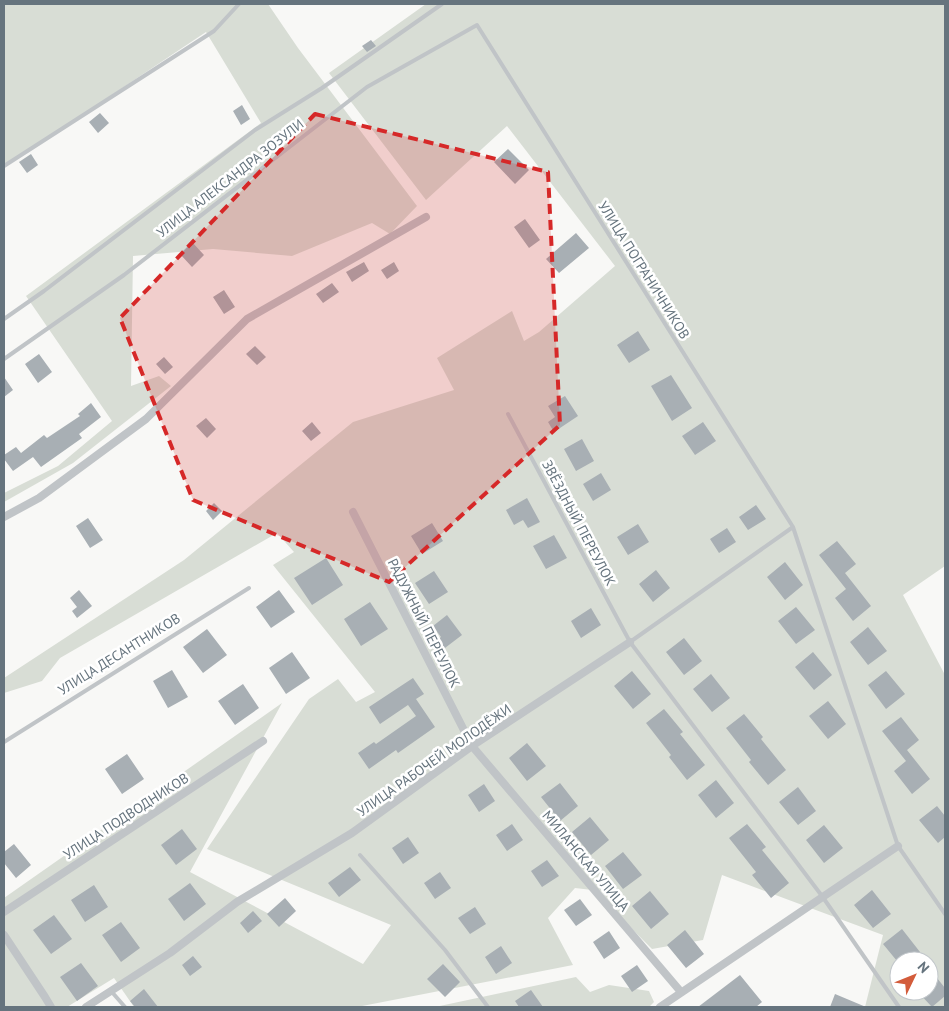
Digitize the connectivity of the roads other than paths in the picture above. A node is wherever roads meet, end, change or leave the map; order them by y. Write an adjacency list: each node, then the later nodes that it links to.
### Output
1 (239, 4): 4 (lane)
2 (442, 4): 6 (lane)
3 (477, 25): 7 (lane, УЛИЦА АЛЕКСАНДРА ЗОЗУЛИ); 11 (lane, УЛИЦА ПОГРАНИЧНИКОВ)
4 (4, 166)
5 (426, 217): 10 (street)
6 (4, 319)
7 (4, 359)
8 (508, 414): 13 (lane, ЗВЁЗДНЫЙ ПЕРЕУЛОК)
9 (353, 512): 16 (street, РАДУЖНЫЙ ПЕРЕУЛОК)
10 (4, 517)
11 (793, 527): 13 (lane, УЛИЦА РАБОЧЕЙ МОЛОДЁЖИ); 17 (lane, УЛИЦА ПОГРАНИЧНИКОВ)
12 (249, 588): 15 (lane, УЛИЦА ДЕСАНТНИКОВ)
13 (630, 642): 16 (street, УЛИЦА РАБОЧЕЙ МОЛОДЁЖИ); 19 (lane, ЗВЁЗДНЫЙ ПЕРЕУЛОК)
14 (263, 741): 20 (street, УЛИЦА ПОДВОДНИКОВ)
15 (4, 742)
16 (472, 746): 23 (street, УЛИЦА РАБОЧЕЙ МОЛОДЁЖИ); 24 (street, МИЛАНСКАЯ УЛИЦА)
17 (898, 846): 19 (street); 21 (lane, УЛИЦА ПОГРАНИЧНИКОВ)
18 (360, 855): 28 (lane)
19 (822, 896): 24 (street); 30 (lane, ЗВЁЗДНЫЙ ПЕРЕУЛОК)
20 (4, 912)
21 (945, 914)
22 (4, 935): 25 (street)
23 (111, 991): 26 (street, УЛИЦА РАБОЧЕЙ МОЛОДЁЖИ); 27 (lane)
24 (681, 992): 29 (street)
25 (51, 1007)
26 (86, 1007)
27 (125, 1007)
28 (488, 1007)
29 (660, 1007)
30 (899, 1007)

